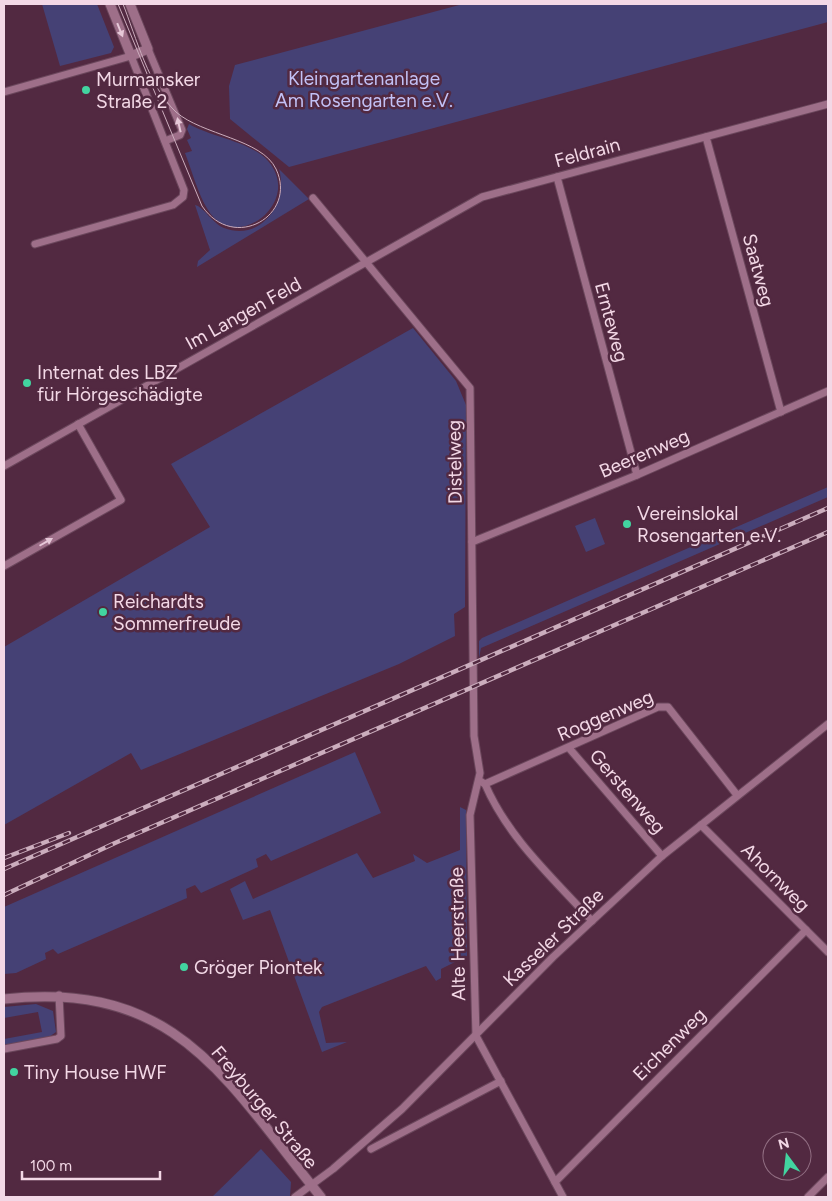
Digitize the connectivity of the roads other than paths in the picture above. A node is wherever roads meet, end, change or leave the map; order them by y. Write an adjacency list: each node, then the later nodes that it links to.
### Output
1 (112, 4): 4 (street, one-way to 4)
2 (130, 4): 3 (street)
3 (148, 49): 4 (street); 8 (street, one-way to 3)
4 (131, 56): 5 (street); 8 (street)
5 (4, 92)
6 (828, 104): 7 (street, Feldrain)
7 (706, 137): 9 (street, Feldrain); 14 (street, Saatweg)
8 (165, 141): 11 (street)
9 (557, 177): 12 (street, Feldrain); 17 (street, Ernteweg)
10 (313, 198): 12 (street, Distelweg)
11 (35, 244)
12 (366, 262): 15 (street, Im Langen Feld); 18 (street, Distelweg)
13 (828, 391): 14 (street, Beerenweg)
14 (781, 412): 17 (street, Beerenweg)
15 (78, 424): 16 (street, Im Langen Feld); 19 (street, one-way to 15)
16 (4, 466)
17 (637, 475): 18 (street, Beerenweg)
18 (472, 542): 22 (street, Distelweg)
19 (4, 566)
20 (828, 724): 23 (street, Kasseler Straße)
21 (569, 748): 22 (street, Roggenweg); 23 (street, Roggenweg); 25 (street, Gerstenweg)
22 (482, 782): 26 (street); 31 (street, Alte Heerstraße)
23 (737, 795): 24 (street, Kasseler Straße)
24 (701, 825): 25 (street, Kasseler Straße); 27 (street, Ahornweg)
25 (662, 856): 26 (street, Kasseler Straße)
26 (592, 920): 31 (street, Kasseler Straße)
27 (806, 930): 28 (street, Ahornweg); 36 (street, Eichenweg)
28 (827, 949)
29 (58, 995): 30 (street, Freyburger Straße); 32 (street); 37 (street, Freyburger Straße)
30 (4, 999)
31 (476, 1036): 33 (street, Alte Heerstraße); 37 (street, Kasseler Straße)
32 (4, 1049)
33 (501, 1081): 34 (street); 36 (street, Alte Heerstraße)
34 (371, 1149)
35 (828, 1176): 41 (street)
36 (556, 1182): 40 (street, Alte Heerstraße)
37 (311, 1185): 38 (street, Kasseler Straße); 39 (street, Freyburger Straße)
38 (296, 1197)
39 (321, 1197)
40 (563, 1197)
41 (808, 1197)

